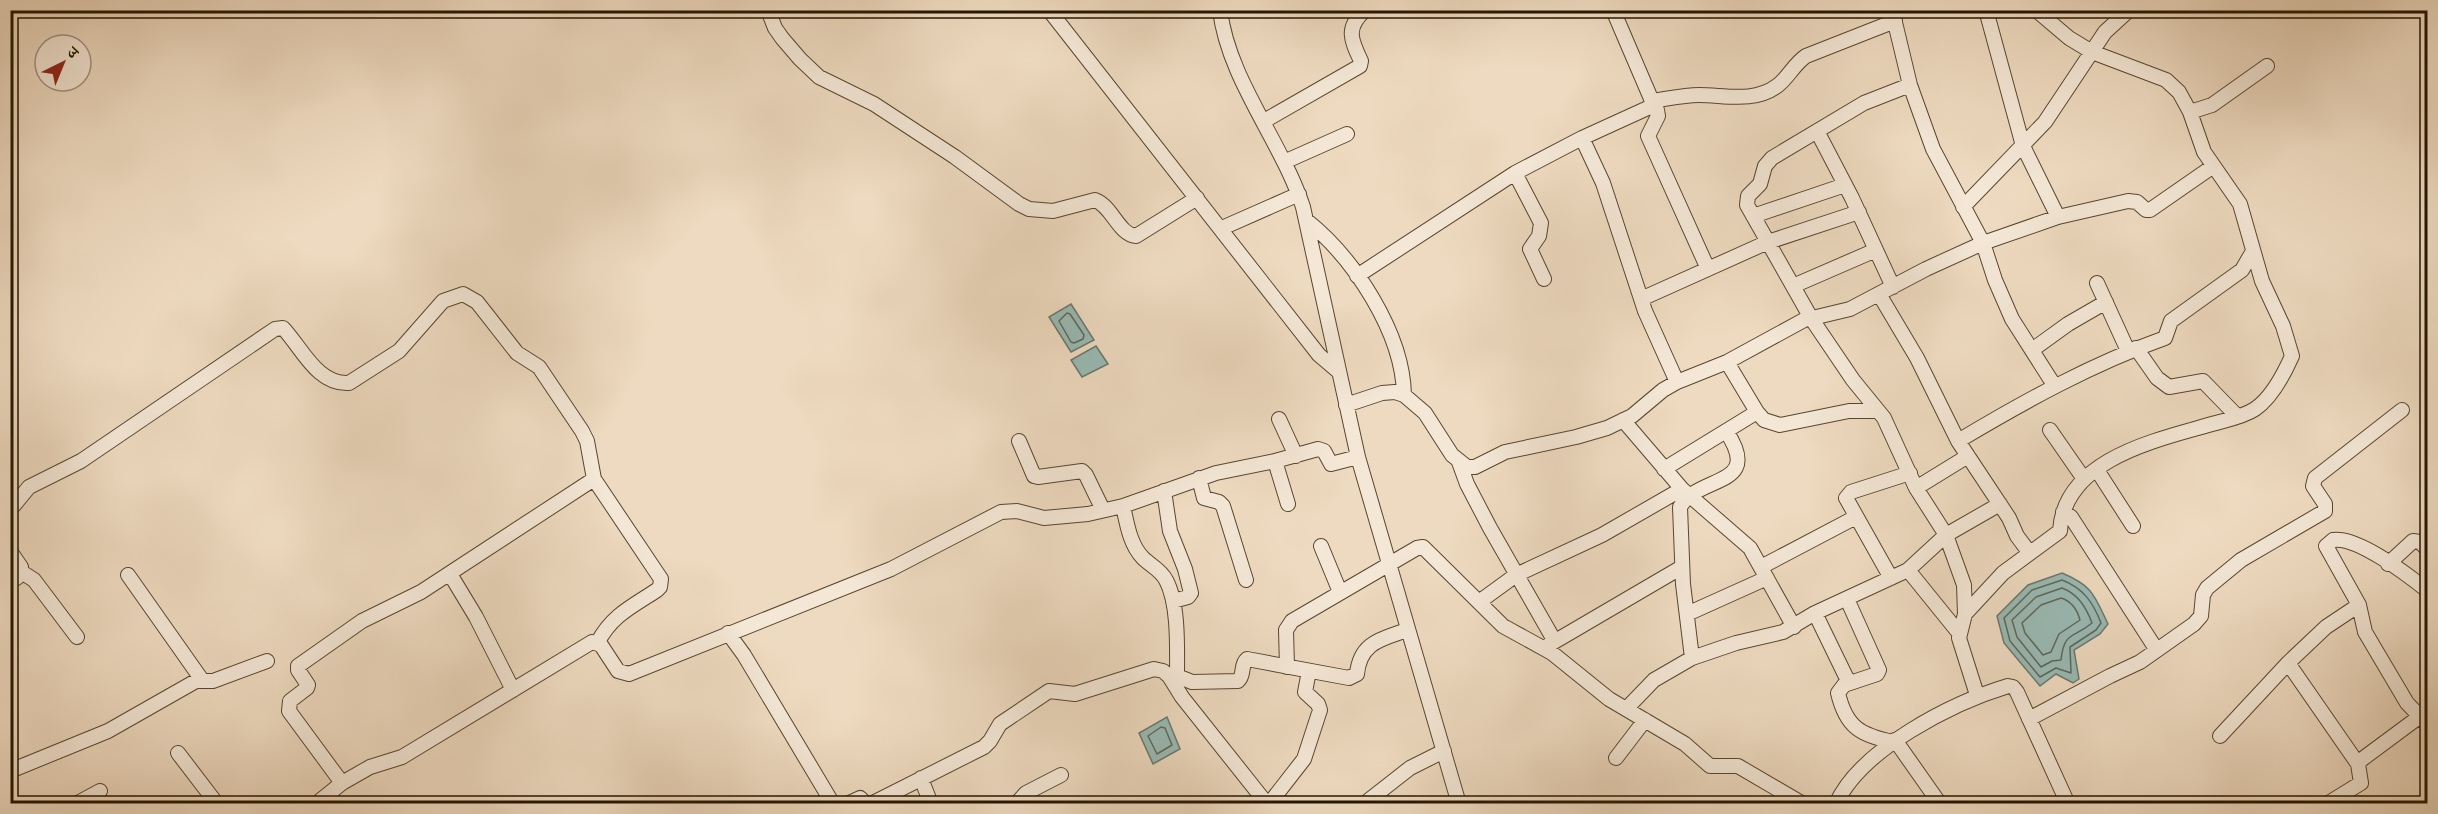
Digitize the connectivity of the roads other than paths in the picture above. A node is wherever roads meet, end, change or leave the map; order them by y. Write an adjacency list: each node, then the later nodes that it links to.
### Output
1 (768, 10): 25 (street)
2 (1049, 10): 25 (street)
3 (1220, 10): 15 (street)
4 (1365, 10): 15 (street)
5 (1612, 10): 13 (street)
6 (2036, 10): 10 (street)
7 (2129, 10): 10 (street)
8 (1990, 11): 19 (street)
9 (1893, 16): 12 (street); 13 (street)
10 (2092, 52): 14 (street); 19 (street)
11 (2267, 66): 14 (street)
12 (1910, 85): 16 (street); 26 (street)
13 (1651, 104): 18 (street); 36 (street)
14 (2190, 112): 21 (street)
15 (1264, 121): 20 (street)
16 (1817, 131): 23 (street); 28 (street)
17 (1347, 134): 20 (street)
18 (1582, 138): 22 (street); 43 (street)
19 (2023, 146): 26 (street); 29 (street)
20 (1284, 162): 24 (street)
21 (2212, 167): 29 (street); 35 (street)
22 (1515, 173): 37 (street); 38 (street)
23 (1845, 184): 27 (street); 28 (street)
24 (1299, 194): 30 (street); 31 (street)
25 (1197, 198): 31 (street)
26 (1963, 207): 33 (street)
27 (1859, 212): 32 (street); 34 (street)
28 (1753, 216): 32 (street)
29 (2058, 217): 33 (street)
30 (1306, 220): 37 (street); 49 (street)
31 (1222, 228): 49 (street)
32 (1768, 242): 36 (street); 40 (street)
33 (1983, 243): 41 (street); 46 (street)
34 (1876, 250): 40 (street); 41 (street)
35 (2253, 251): 47 (street); 57 (street)
36 (1708, 269): 43 (street)
37 (1357, 276): 52 (street)
38 (1544, 279)
39 (2097, 283): 44 (street)
40 (1793, 286): 45 (street)
41 (1893, 286): 42 (street)
42 (1879, 294): 45 (street); 63 (street)
43 (1641, 299): 50 (street)
44 (2106, 302): 46 (street); 47 (street)
45 (1811, 318): 48 (street); 55 (street)
46 (2032, 350): 51 (street)
47 (2132, 350): 51 (street); 57 (street)
48 (1727, 362): 50 (street); 56 (street)
49 (1339, 372): 53 (street)
50 (1677, 382): 59 (street)
51 (2054, 385): 63 (street)
52 (1404, 395): 53 (street); 68 (street)
53 (1346, 405): 66 (street)
54 (2402, 410): 118 (street)
55 (1878, 411): 56 (street); 71 (street)
56 (1757, 412): 61 (street)
57 (2238, 416): 70 (street)
58 (1279, 419): 64 (street)
59 (1623, 420): 68 (street); 69 (street)
60 (2050, 430): 74 (street)
61 (1726, 431): 69 (street); 77 (street)
62 (1019, 441): 82 (street)
63 (1958, 441): 65 (street)
64 (1296, 456): 66 (street); 67 (street)
65 (1968, 456): 75 (street); 79 (street)
66 (1358, 457): 92 (street)
67 (1275, 461): 72 (street); 78 (street)
68 (1460, 462): 98 (street)
69 (1664, 469): 77 (street)
70 (2097, 470): 74 (street); 85 (street)
71 (1910, 473): 75 (street); 84 (street)
72 (1199, 478): 76 (street); 101 (street)
73 (594, 479): 81 (street); 96 (street); 116 (street)
74 (2084, 479): 83 (street)
75 (1916, 488): 86 (street)
76 (1164, 491): 80 (street); 105 (street)
77 (1685, 492): 93 (street); 95 (street); 98 (street)
78 (1288, 504)
79 (2000, 504): 86 (street); 90 (street)
80 (1123, 507): 82 (street); 105 (street)
81 (10, 510)
82 (1103, 510): 113 (street)
83 (2063, 512): 90 (street); 118 (street)
84 (1856, 517): 95 (street); 100 (street)
85 (2133, 526)
86 (1946, 535): 94 (street); 110 (street)
87 (1321, 546): 103 (street)
88 (2427, 550): 91 (street)
89 (10, 551): 99 (street)
90 (2030, 552): 110 (street)
91 (2388, 564): 102 (street); 107 (street)
92 (1388, 566): 103 (street); 106 (street); 112 (street)
93 (1682, 567): 108 (street); 117 (street)
94 (1908, 570): 100 (street); 114 (street)
95 (1764, 572): 108 (street); 111 (street)
96 (450, 574): 127 (street); 142 (street)
97 (128, 575): 125 (street)
98 (1516, 575): 106 (street); 117 (street)
99 (15, 577): 115 (street)
100 (1892, 578): 104 (street)
101 (1246, 580)
102 (2427, 591)
103 (1340, 592): 122 (street)
104 (1847, 599): 109 (street); 126 (street)
105 (1173, 601): 124 (street)
106 (1479, 602): 117 (street)
107 (2359, 605): 121 (street); 132 (street)
108 (1687, 614): 119 (street)
109 (1815, 614): 111 (street); 126 (street)
110 (1965, 614): 114 (street)
111 (1794, 627): 119 (street)
112 (1407, 630): 123 (street); 135 (street)
113 (728, 633): 116 (street); 151 (street)
114 (1959, 633): 128 (street)
115 (77, 637)
116 (598, 642): 127 (street)
117 (1549, 645): 129 (street)
118 (2156, 649): 130 (street)
119 (1692, 658): 129 (street)
120 (267, 661): 125 (street)
121 (2288, 663): 133 (street); 138 (street)
122 (1287, 667): 123 (street); 124 (street)
123 (1309, 671): 157 (street)
124 (1173, 676): 141 (street); 157 (street)
125 (202, 680): 139 (street)
126 (1849, 683): 134 (street)
127 (513, 690): 142 (street)
128 (1977, 695): 130 (street); 134 (street)
129 (1626, 709): 131 (street)
130 (2029, 719): 146 (street)
131 (1645, 720): 137 (street); 160 (street)
132 (2425, 722): 138 (street)
133 (2220, 736)
134 (1894, 741): 145 (street); 161 (street)
135 (1444, 751): 158 (street); 159 (street)
136 (178, 753): 149 (street)
137 (1616, 758)
138 (2358, 764): 162 (street)
139 (10, 771)
140 (1061, 775): 156 (street)
141 (921, 778): 154 (street); 155 (street)
142 (342, 783): 150 (street)
143 (100, 790): 148 (street)
144 (10, 797): 147 (street)
145 (1839, 802)
146 (2066, 803)
147 (13, 804)
148 (76, 804)
149 (217, 804)
150 (316, 804)
151 (833, 804)
152 (847, 804): 153 (street)
153 (866, 804)
154 (871, 804)
155 (931, 804)
156 (1016, 804)
157 (1268, 804)
158 (1364, 804)
159 (1459, 804)
160 (1803, 804)
161 (1940, 804)
162 (2327, 804)

